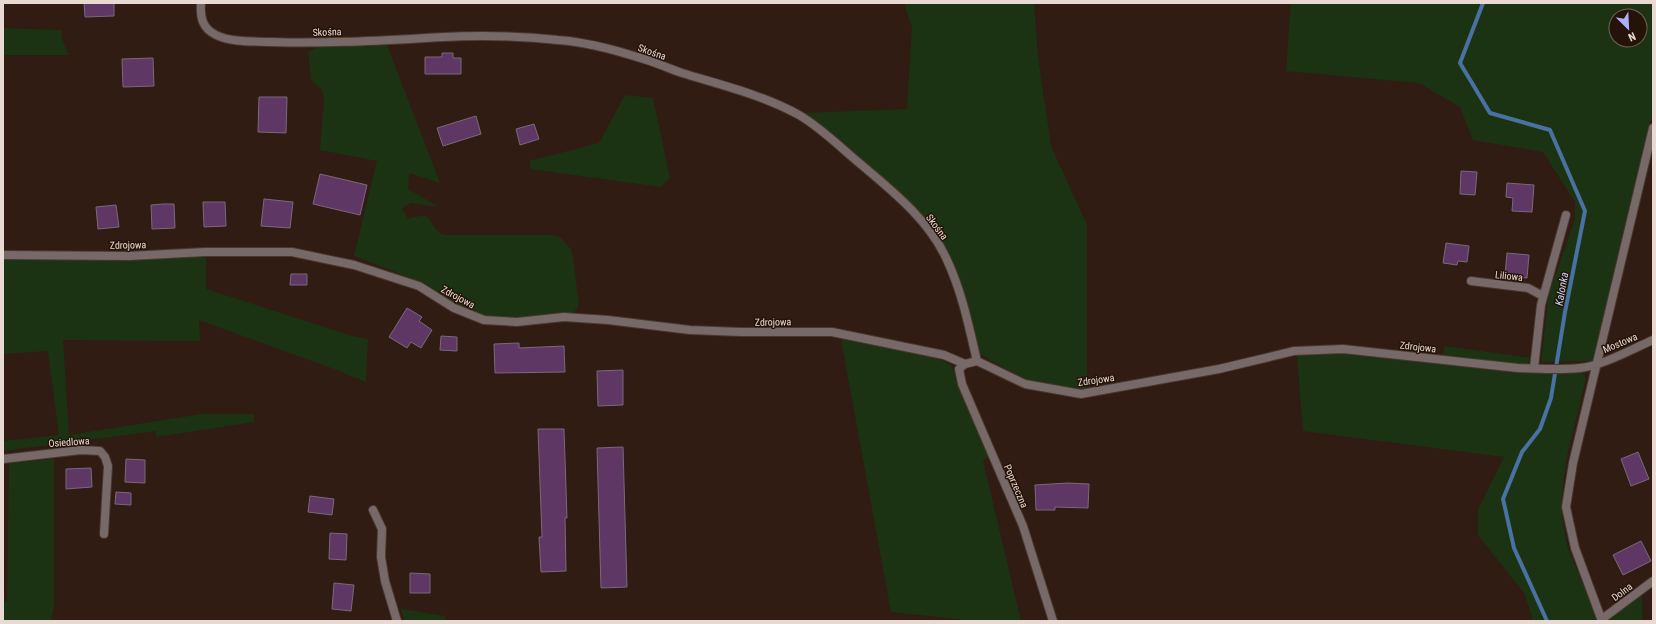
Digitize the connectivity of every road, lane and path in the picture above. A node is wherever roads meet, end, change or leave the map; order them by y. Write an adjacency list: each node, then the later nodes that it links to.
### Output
1 (201, 3): 8 (street, Skośna)
2 (1653, 128): 10 (street)
3 (1566, 215): 6 (street)
4 (3, 255): 9 (street, Zdrojowa)
5 (1471, 282): 6 (street, Liliowa)
6 (1543, 296): 12 (street)
7 (1653, 340): 10 (street, Mostowa)
8 (976, 361): 9 (street); 12 (street, Zdrojowa)
9 (965, 364): 19 (street, Poprzeczna)
10 (1596, 364): 11 (street, Mostowa); 17 (street)
11 (1581, 368): 12 (street, Zdrojowa)
12 (1538, 369)
13 (3, 459): 15 (street, Osiedlowa)
14 (373, 510): 18 (street)
15 (104, 534)
16 (1653, 581): 17 (street, Dolna)
17 (1602, 620)
18 (397, 621)
19 (1053, 621)

